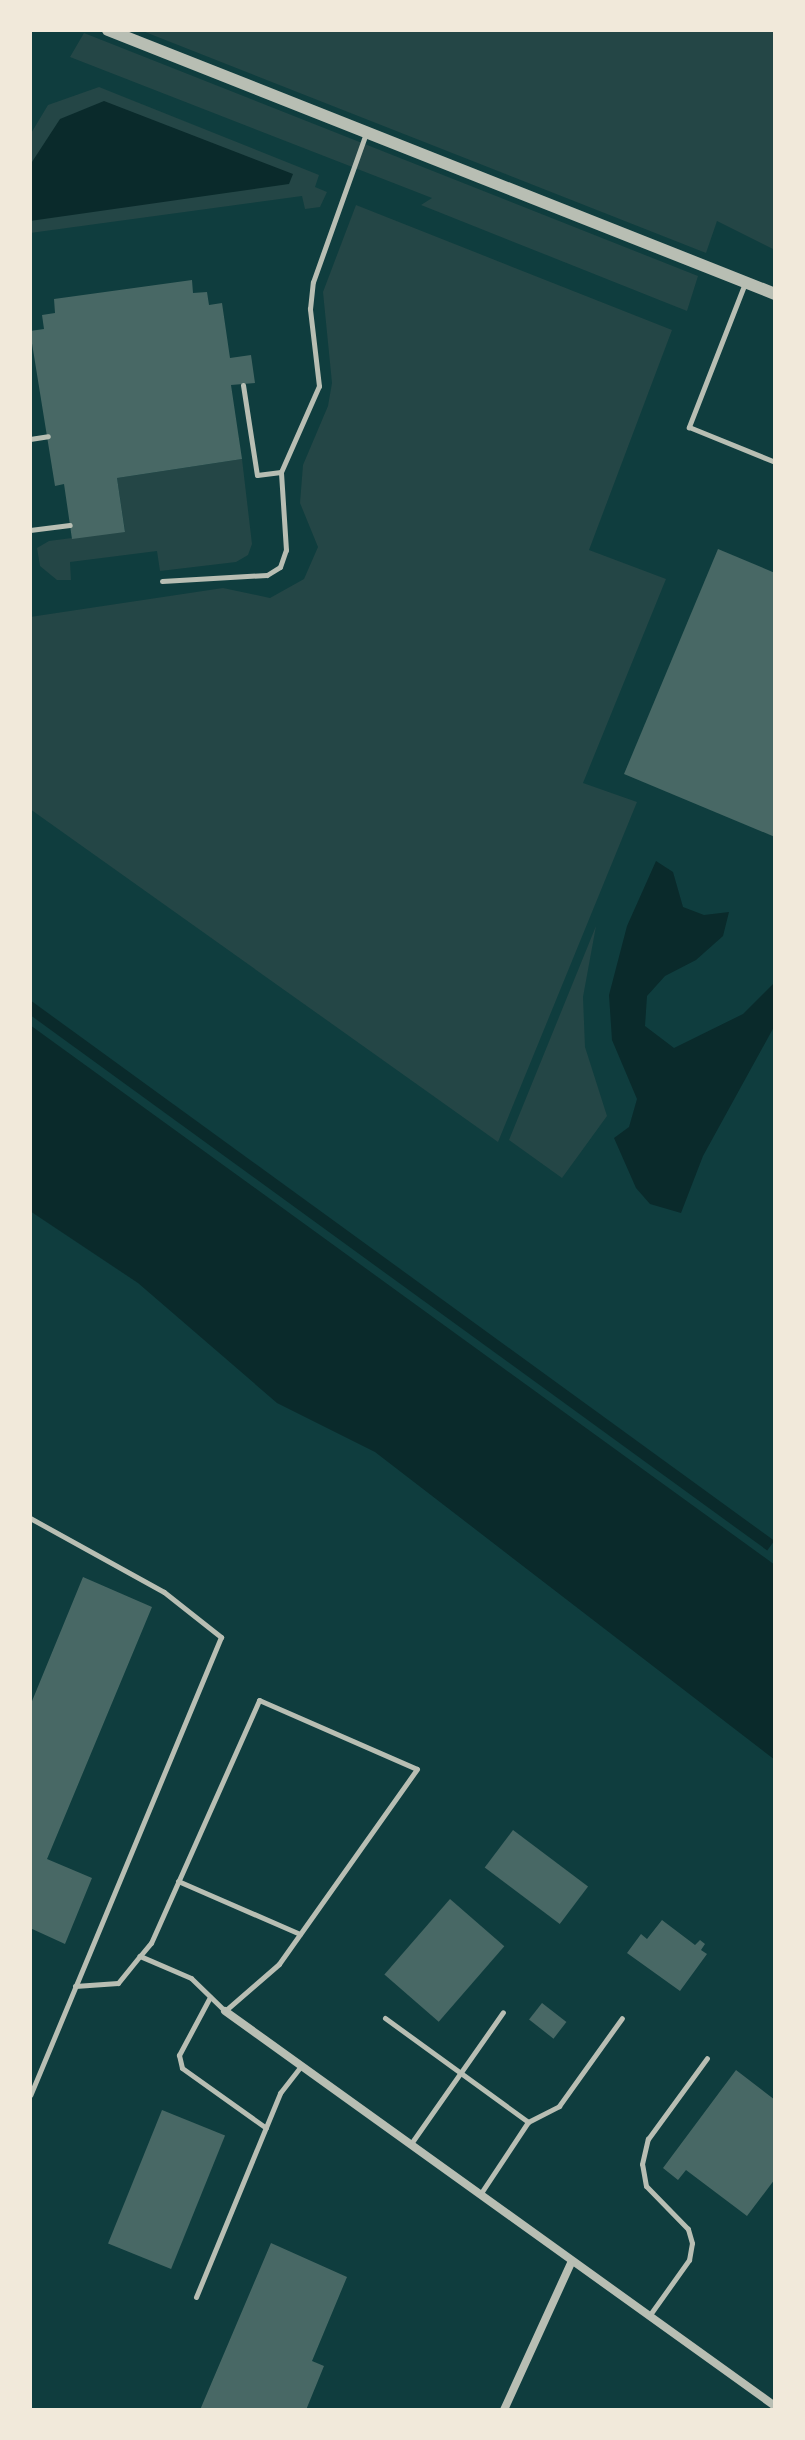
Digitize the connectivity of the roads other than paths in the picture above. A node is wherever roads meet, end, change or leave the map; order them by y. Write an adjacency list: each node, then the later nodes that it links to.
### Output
1 (108, 30): 2 (street)
2 (367, 132): 3 (street); 9 (lane)
3 (746, 282): 4 (street); 8 (lane)
4 (775, 294)
5 (243, 385): 9 (lane)
6 (48, 436): 7 (lane)
7 (30, 439)
8 (775, 462)
9 (281, 472): 12 (lane)
10 (70, 525): 11 (lane)
11 (30, 530)
12 (162, 581)
13 (30, 1518): 17 (lane)
14 (178, 1881): 15 (lane); 15 (lane); 16 (lane)
15 (300, 1934): 19 (lane)
16 (140, 1956): 17 (lane); 18 (lane)
17 (75, 1986): 26 (lane)
18 (210, 1997): 19 (lane); 28 (lane)
19 (225, 2011): 24 (street)
20 (503, 2012): 25 (lane)
21 (385, 2018): 25 (lane)
22 (622, 2018): 27 (lane)
23 (707, 2058): 33 (lane)
24 (299, 2069): 28 (lane); 29 (street)
25 (461, 2073): 27 (lane); 29 (lane)
26 (30, 2095)
27 (528, 2122): 30 (lane)
28 (266, 2128): 32 (lane)
29 (410, 2146): 30 (street)
30 (481, 2193): 31 (street)
31 (571, 2263): 33 (street); 35 (street)
32 (196, 2297)
33 (648, 2317): 34 (street)
34 (775, 2406)
35 (504, 2410)

